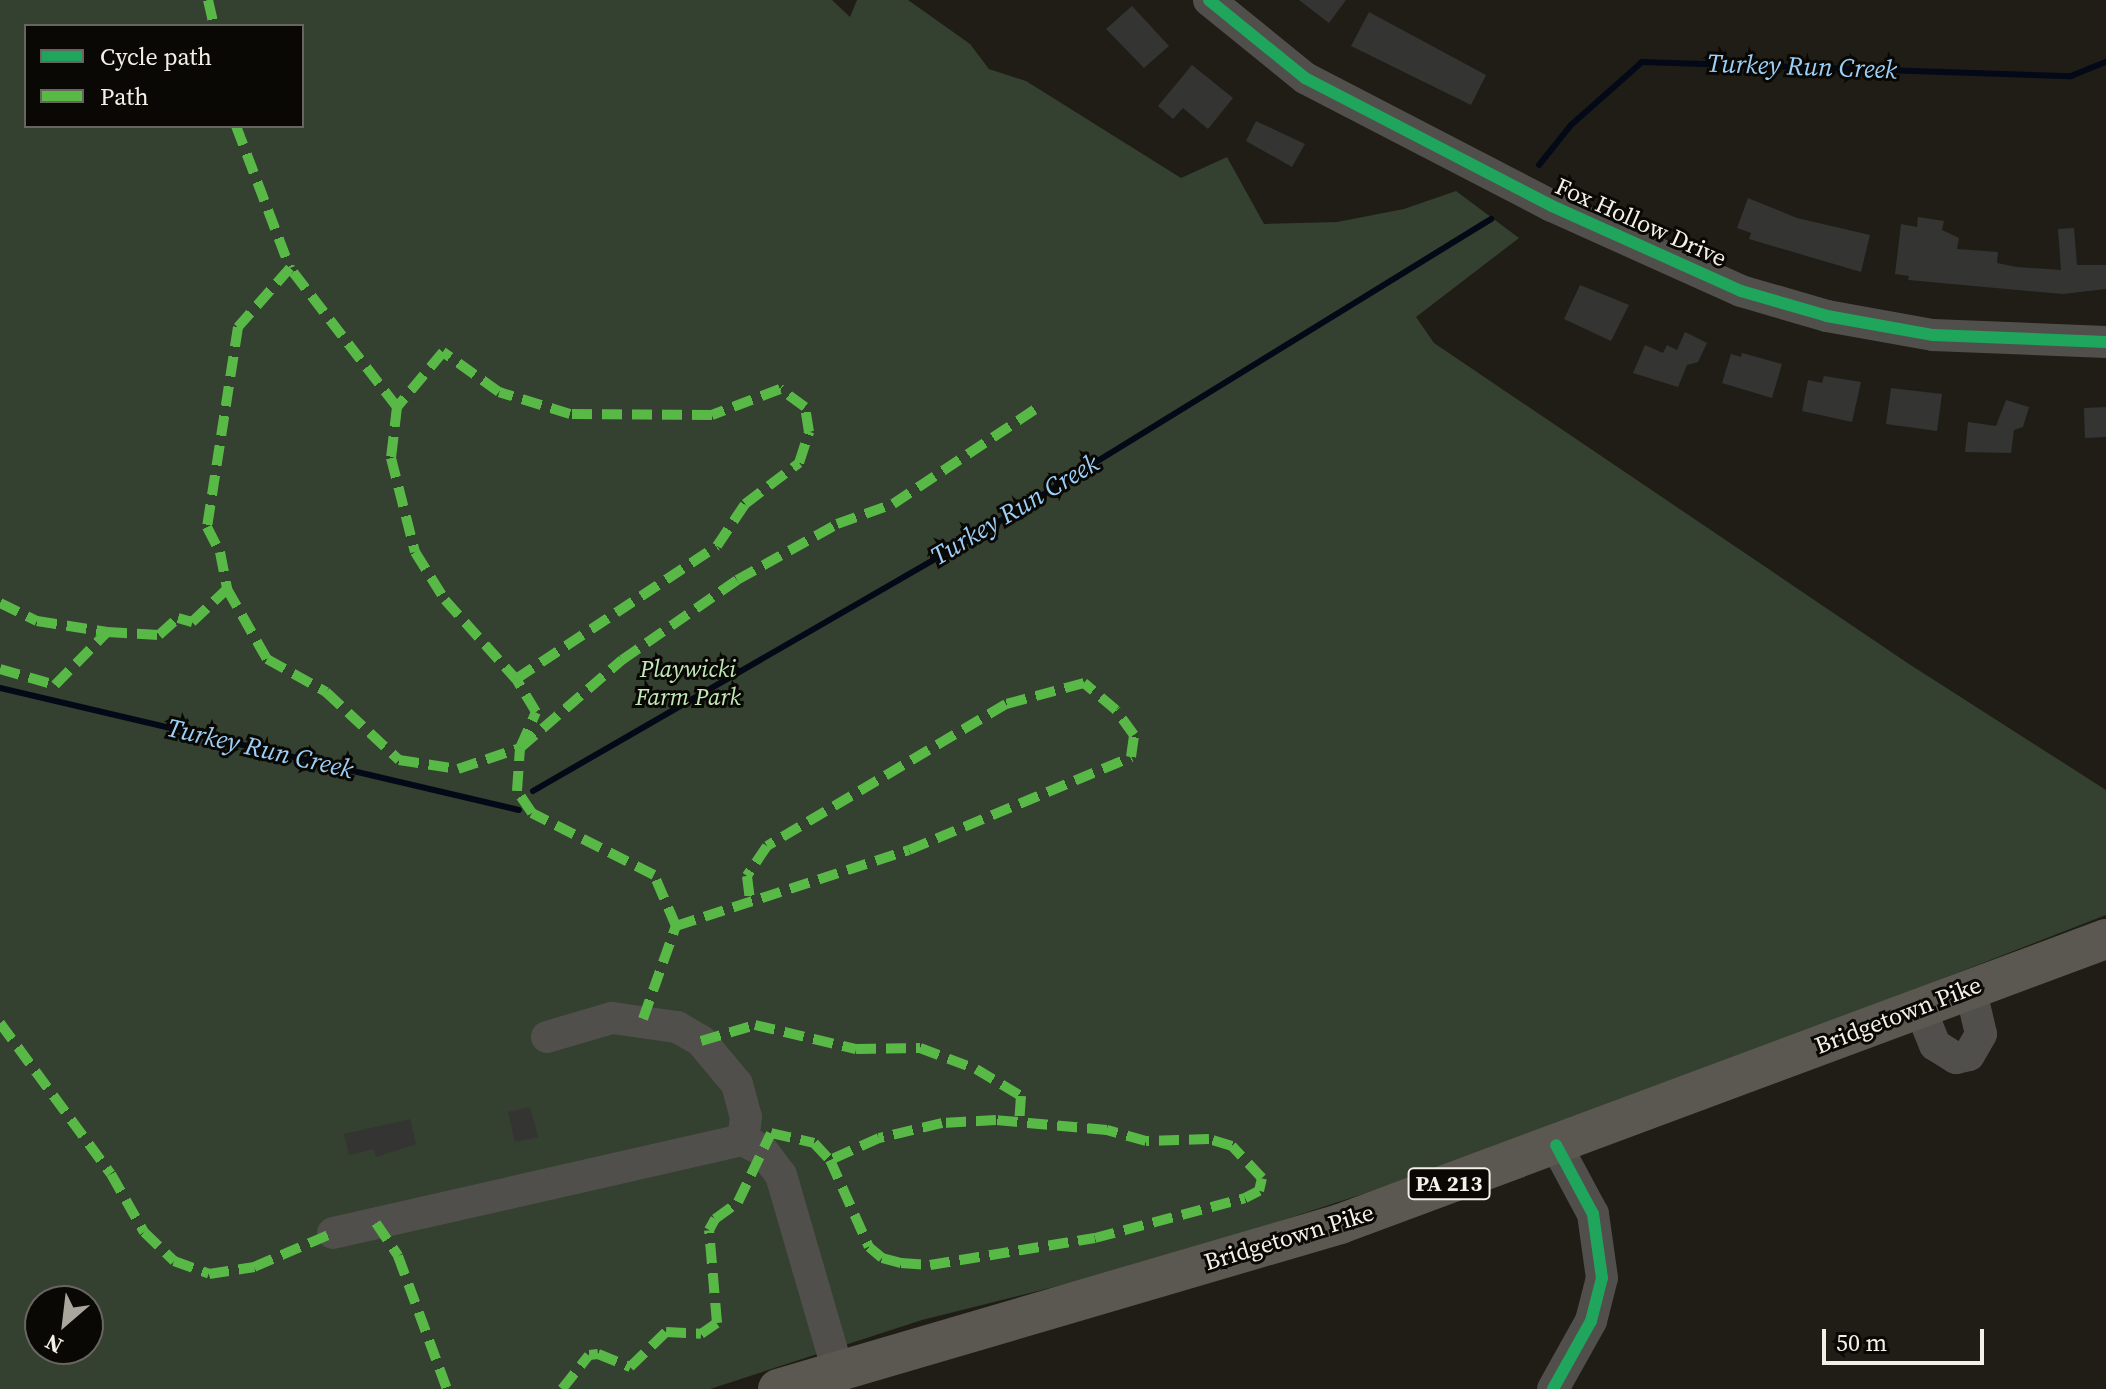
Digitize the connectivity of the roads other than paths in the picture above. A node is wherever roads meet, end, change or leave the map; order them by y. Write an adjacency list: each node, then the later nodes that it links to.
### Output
1 (1209, 0): 2 (street, Fox Hollow Drive)
2 (2106, 342)
3 (2106, 939): 4 (main road, Bridgetown Pike / PA 213)
4 (1970, 987): 5 (main road, Bridgetown Pike / PA 213); 5 (street)
5 (1919, 1006): 8 (main road, Bridgetown Pike / PA 213)
6 (547, 1037): 7 (street)
7 (743, 1140): 9 (street); 10 (street)
8 (1556, 1145): 10 (main road, Bridgetown Pike / PA 213); 12 (street)
9 (333, 1233)
10 (838, 1371): 11 (main road, Bridgetown Pike / PA 213)
11 (778, 1389)
12 (1553, 1389)

